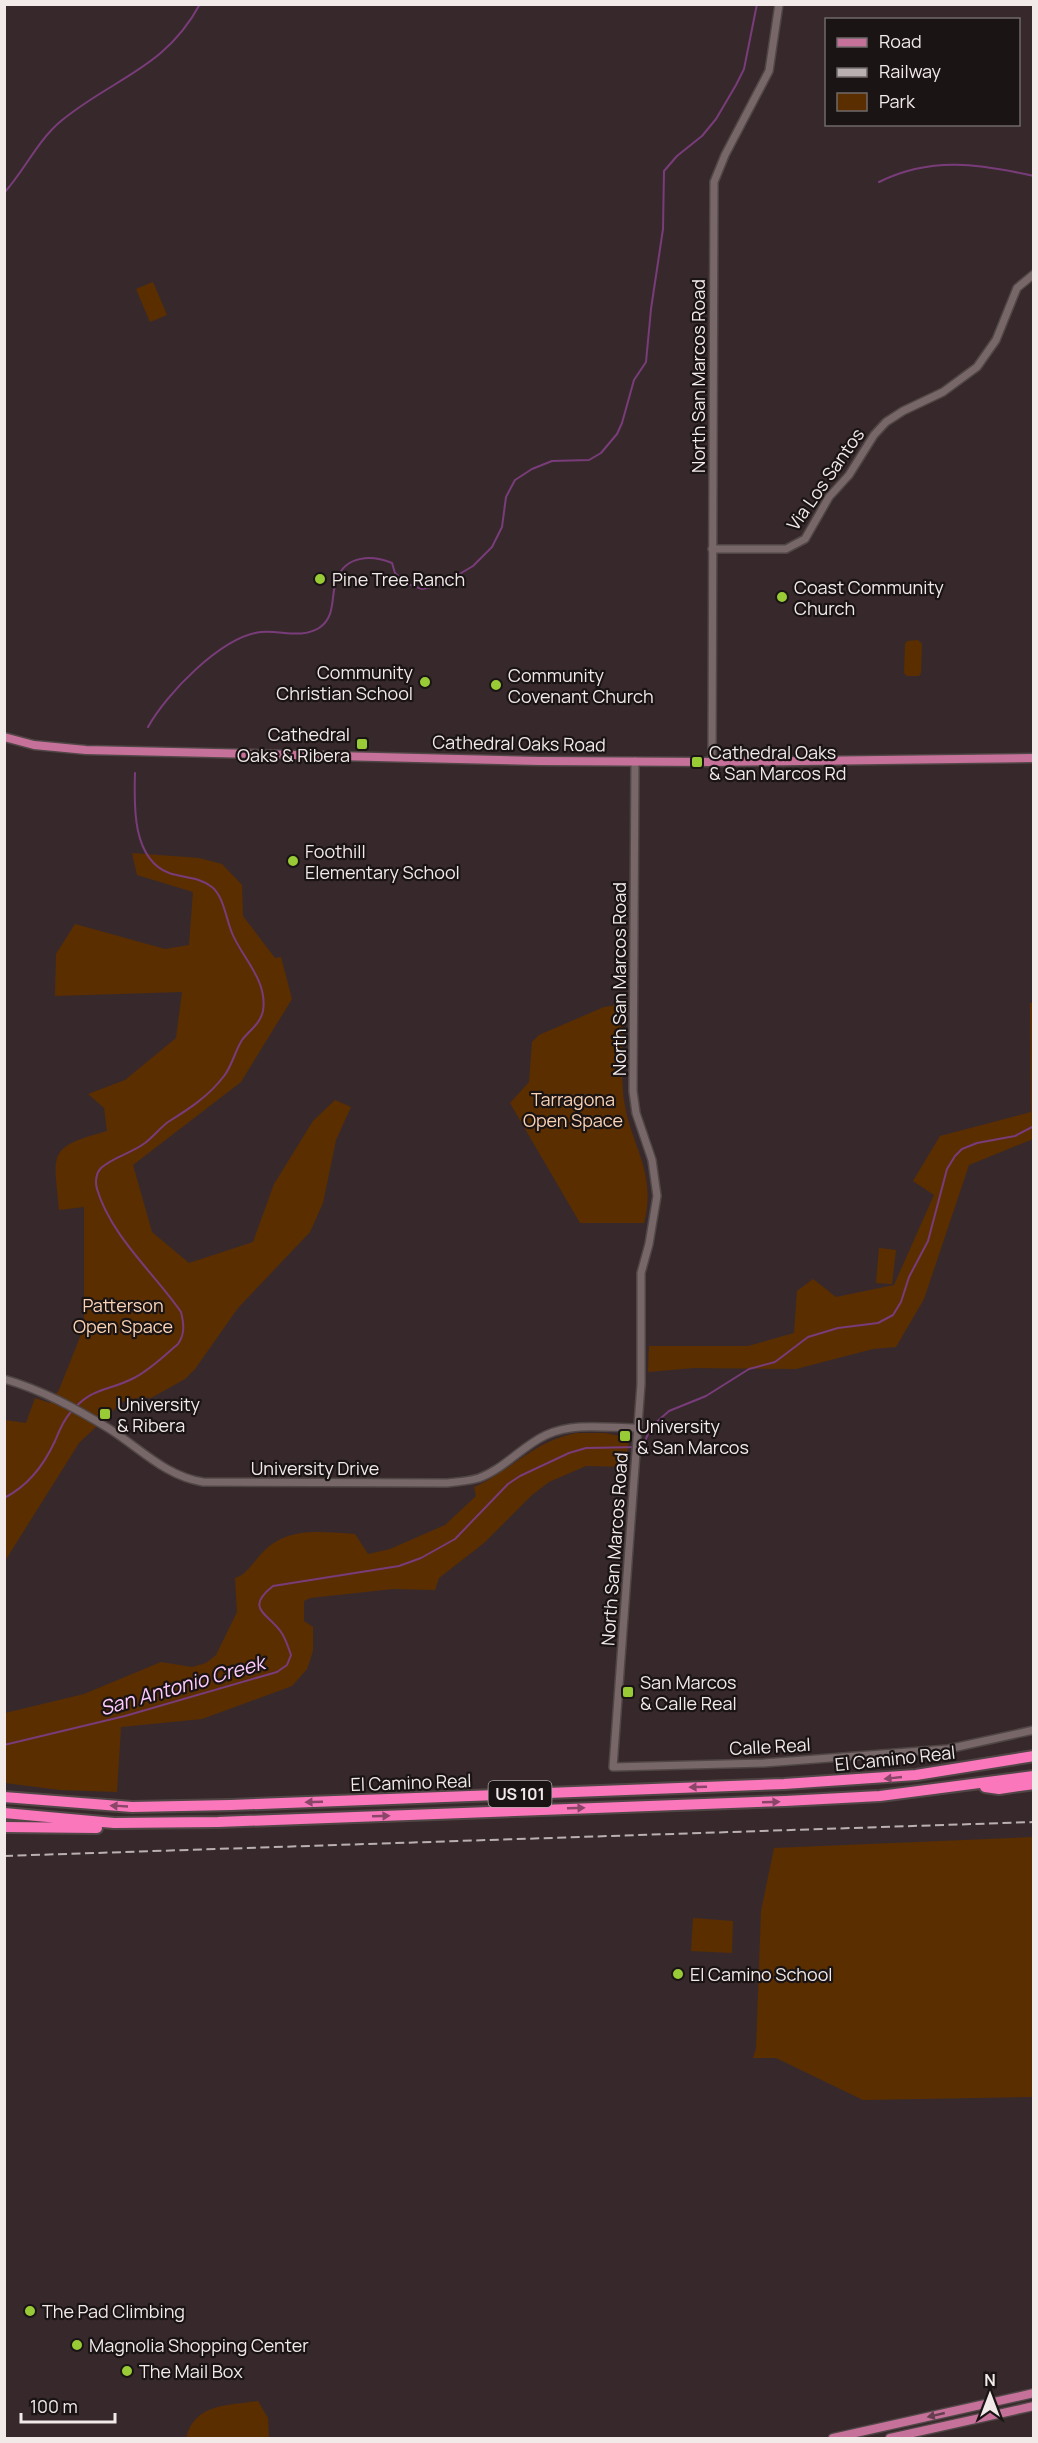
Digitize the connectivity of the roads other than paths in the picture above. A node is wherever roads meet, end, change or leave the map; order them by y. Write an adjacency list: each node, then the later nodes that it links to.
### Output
1 (779, 4): 3 (street, North San Marcos Road)
2 (1034, 274): 3 (street, Via Los Santos)
3 (712, 549): 7 (street, North San Marcos Road)
4 (4, 737): 6 (main road, Cathedral Oaks Road)
5 (1034, 758): 7 (main road, Cathedral Oaks Road)
6 (635, 761): 7 (main road, Cathedral Oaks Road); 9 (street, North San Marcos Road)
7 (712, 762)
8 (4, 1379): 9 (street, University Drive)
9 (638, 1428): 13 (street, North San Marcos Road)
10 (1034, 1730): 13 (street, Calle Real)
11 (1034, 1749): 14 (highway)
12 (1034, 1756): 14 (highway, El Camino Real / US 101)
13 (613, 1767)
14 (916, 1775): 18 (highway, El Camino Real / US 101, one-way to 18)
15 (1034, 1776): 17 (highway, El Camino Real / US 101)
16 (1034, 1784): 17 (highway)
17 (967, 1786): 20 (highway, El Camino Real / US 101, one-way to 17)
18 (4, 1797)
19 (4, 1813): 20 (highway, El Camino Real / US 101)
20 (218, 1822): 21 (highway)
21 (4, 1827)
22 (1034, 2393): 24 (main road, one-way to 24)
23 (1034, 2406): 25 (main road)
24 (833, 2439)
25 (890, 2439)

